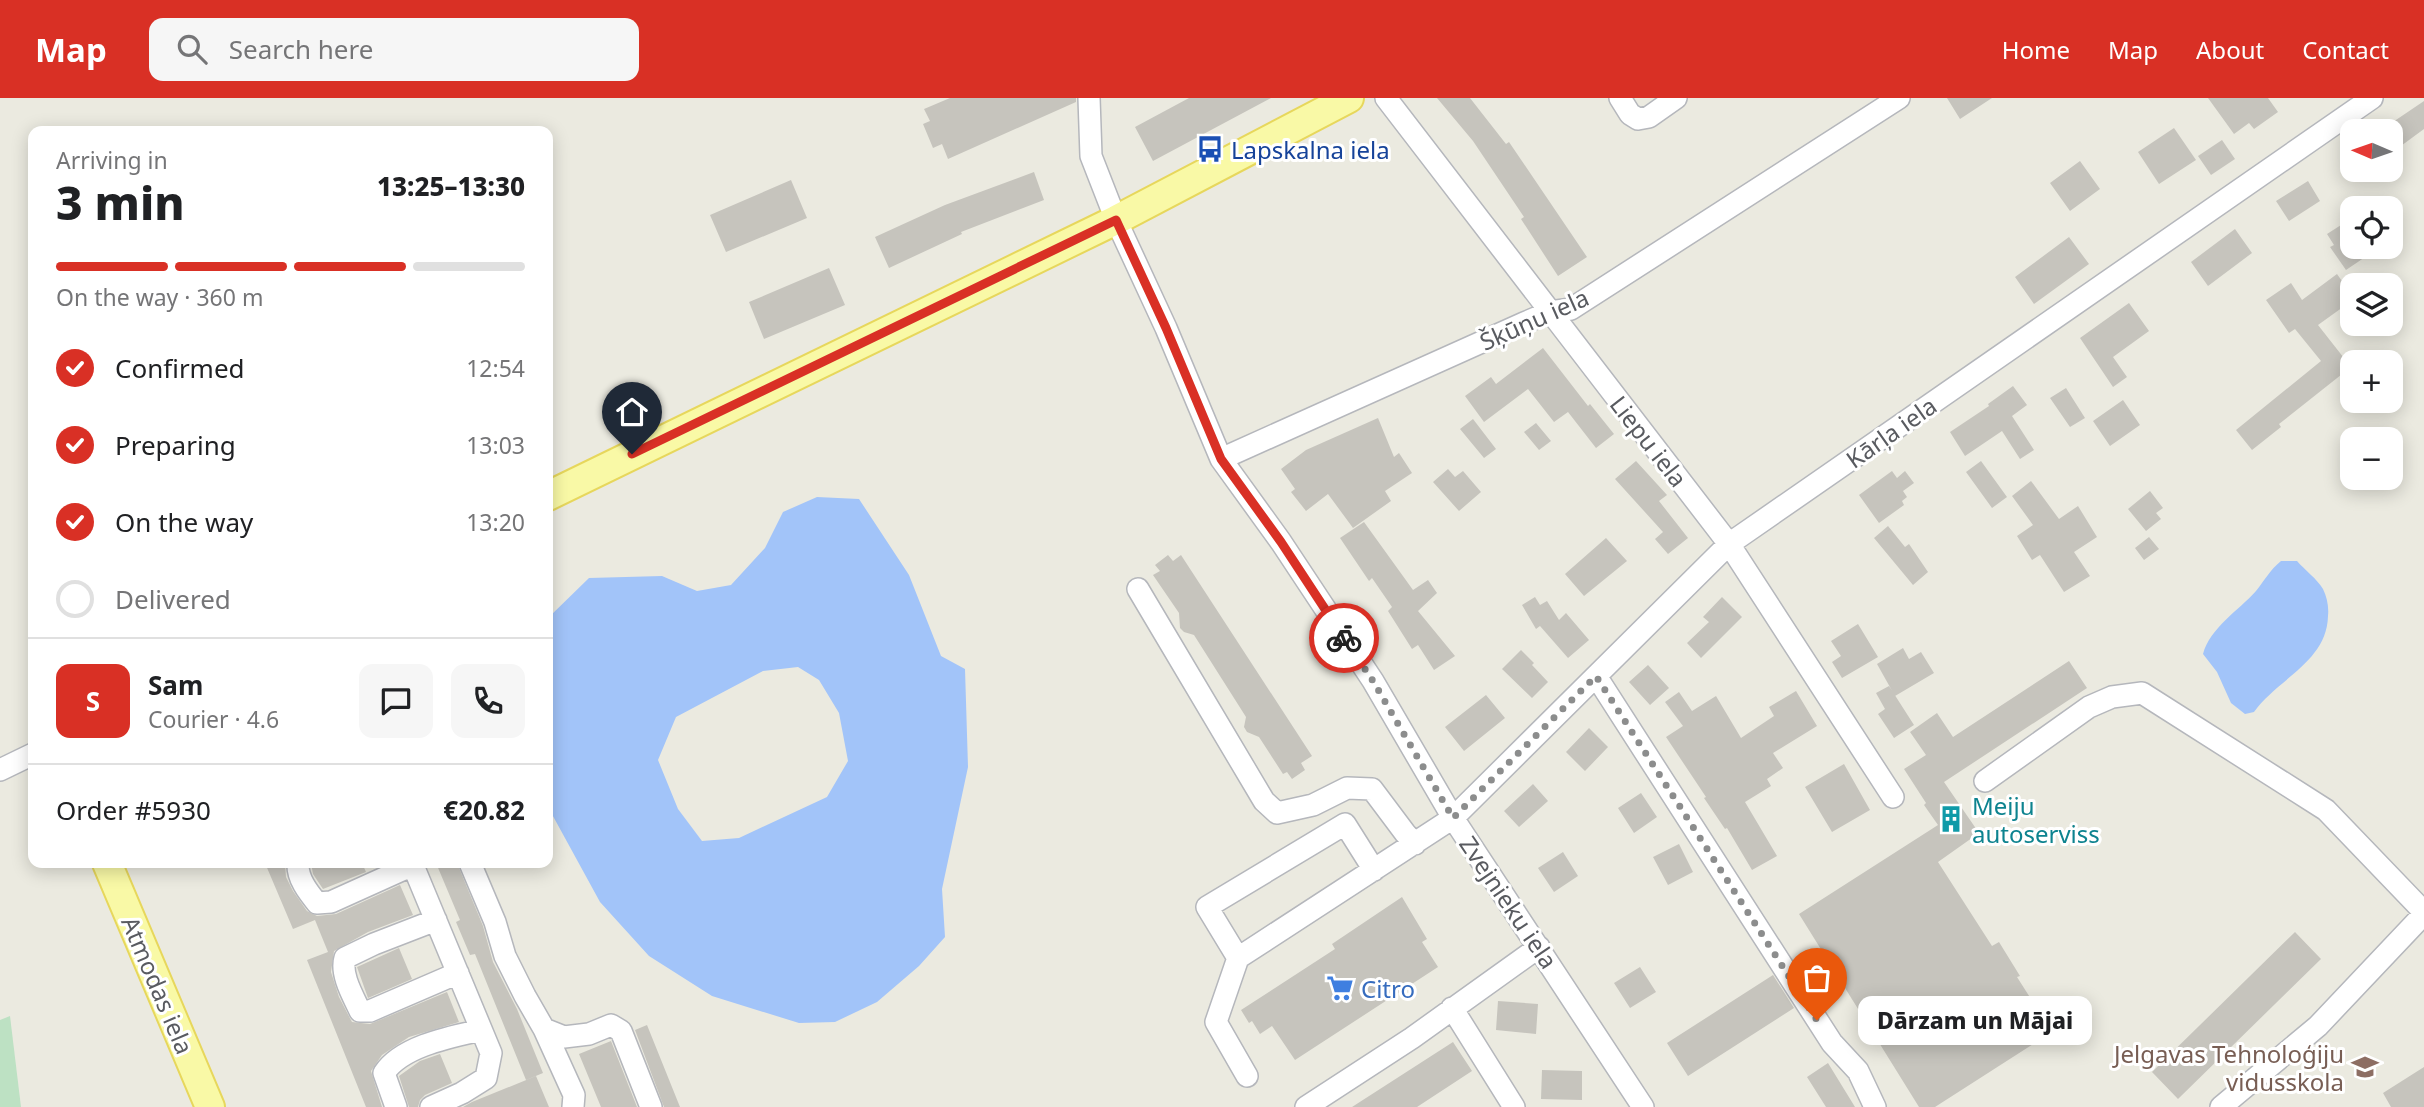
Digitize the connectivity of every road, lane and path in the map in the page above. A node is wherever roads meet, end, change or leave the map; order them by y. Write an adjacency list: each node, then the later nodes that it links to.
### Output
1 (1089, 98): 8 (street, Zvejnieku iela)
2 (1349, 98): 8 (main road)
3 (1386, 98): 9 (street, Liepu iela)
4 (1620, 98): 5 (street)
5 (1676, 98)
6 (1899, 98): 9 (street, Šķūņu iela)
7 (2372, 98): 12 (street, Kārļa iela)
8 (1116, 220): 10 (street, Zvejnieku iela); 11 (main road)
9 (1550, 312): 10 (street, Šķūņu iela); 12 (street, Liepu iela)
10 (1221, 459): 19 (street, Zvejnieku iela)
11 (553, 494)
12 (1729, 544): 14 (street, Kārļa iela); 18 (street, Liepu iela)
13 (1138, 589): 20 (street)
14 (1596, 676): 19 (street, Kārļa iela); 44 (street)
15 (28, 756): 16 (street)
16 (0, 770)
17 (1985, 781): 27 (street)
18 (1893, 797)
19 (1453, 818): 20 (street, Kārļa iela); 29 (street, Zvejnieku iela)
20 (1415, 844): 26 (street, Kārļa iela)
21 (109, 868): 37 (main road, Atmodas iela)
22 (298, 868): 23 (street)
23 (403, 868)
24 (414, 868): 28 (street)
25 (472, 868): 33 (street)
26 (1374, 870): 30 (street, Kārļa iela); 30 (street)
27 (2424, 913): 45 (street)
28 (436, 920): 31 (street); 31 (street)
29 (1539, 947): 32 (street); 43 (street, Zvejnieku iela)
30 (1238, 958): 35 (street)
31 (458, 974): 34 (street)
32 (1452, 1008): 41 (street); 42 (street)
33 (544, 1029): 36 (street); 40 (street)
34 (481, 1030): 38 (street); 39 (street)
35 (1247, 1076)
36 (578, 1103)
37 (210, 1107)
38 (396, 1107)
39 (431, 1107)
40 (651, 1107)
41 (1306, 1107)
42 (1514, 1107)
43 (1643, 1107)
44 (1875, 1107)
45 (2221, 1107)

